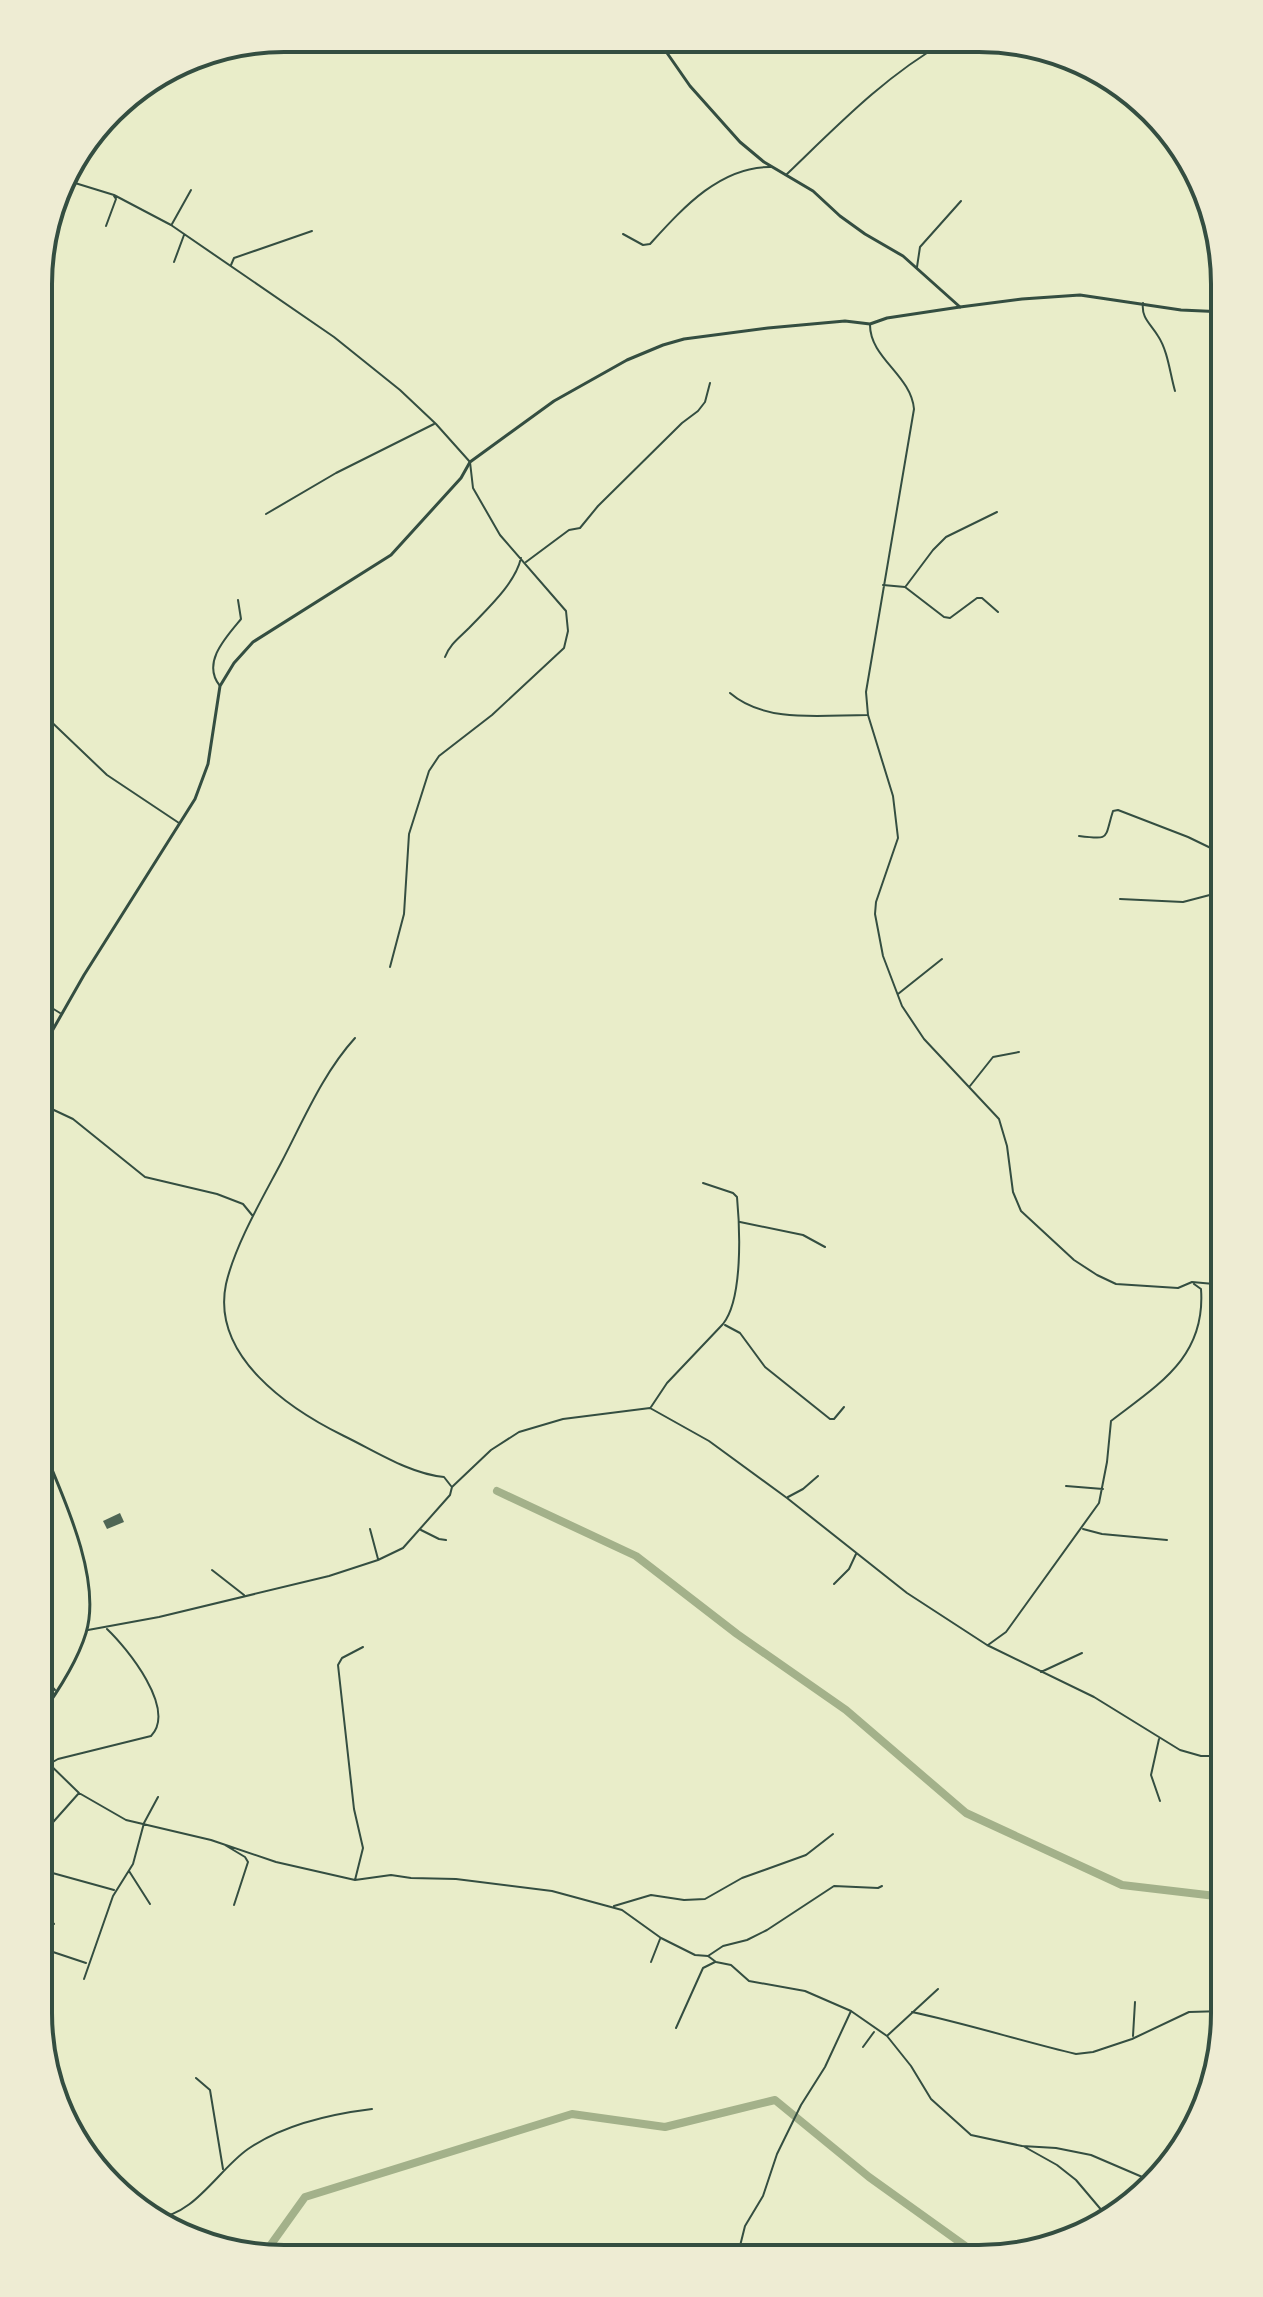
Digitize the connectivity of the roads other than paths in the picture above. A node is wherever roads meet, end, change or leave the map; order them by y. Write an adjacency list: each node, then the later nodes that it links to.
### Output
1 (667, 52): 3 (main road)
2 (928, 52): 4 (street)
3 (774, 167): 4 (main road); 13 (street)
4 (786, 175): 16 (main road)
5 (76, 183): 7 (street)
6 (191, 190): 9 (street)
7 (114, 195): 9 (street); 10 (street)
8 (961, 201): 16 (street)
9 (171, 225): 12 (street)
10 (106, 226)
11 (312, 231): 15 (street)
12 (185, 234): 14 (street); 15 (street)
13 (623, 234)
14 (174, 262)
15 (230, 267): 23 (street)
16 (917, 267): 18 (main road)
17 (1143, 303): 18 (main road); 19 (main road); 22 (street)
18 (960, 307): 20 (main road)
19 (1211, 312)
20 (870, 324): 24 (main road); 29 (street)
21 (710, 383): 28 (street)
22 (1175, 391)
23 (436, 424): 24 (street); 26 (street)
24 (470, 462): 27 (street); 34 (main road)
25 (997, 512): 30 (street)
26 (266, 514)
27 (521, 557): 28 (street); 33 (street)
28 (525, 563): 44 (street)
29 (883, 585): 30 (street); 36 (street)
30 (905, 587): 32 (street)
31 (238, 600): 34 (street)
32 (998, 612)
33 (445, 657)
34 (220, 686): 38 (main road)
35 (730, 693): 36 (street)
36 (868, 715): 45 (street)
37 (52, 722): 38 (street)
38 (180, 824): 47 (main road)
39 (1079, 836): 40 (street)
40 (1211, 848)
41 (1211, 895): 42 (street)
42 (1120, 899)
43 (942, 959): 45 (street)
44 (390, 967)
45 (897, 995): 51 (street)
46 (52, 1008): 47 (street)
47 (60, 1013): 48 (main road)
48 (52, 1029)
49 (355, 1038): 54 (street)
50 (1019, 1052): 51 (street)
51 (969, 1087): 57 (street)
52 (52, 1109): 54 (street)
53 (703, 1183): 55 (street)
54 (253, 1216): 65 (street)
55 (739, 1222): 56 (street); 59 (street)
56 (825, 1247)
57 (1192, 1282): 58 (street); 66 (street)
58 (1211, 1284)
59 (723, 1324): 60 (street); 61 (street)
60 (844, 1407)
61 (650, 1408): 65 (street); 67 (street)
62 (52, 1468): 79 (main road)
63 (818, 1476): 67 (street)
64 (1066, 1486): 66 (street)
65 (452, 1487): 69 (street)
66 (1103, 1489): 70 (street)
67 (787, 1498): 73 (street)
68 (370, 1529): 74 (street)
69 (420, 1529): 71 (street); 74 (street)
70 (1082, 1529): 72 (street); 80 (street)
71 (446, 1540)
72 (1167, 1540)
73 (856, 1554): 76 (street); 80 (street)
74 (378, 1560): 77 (street)
75 (212, 1570): 77 (street)
76 (834, 1584)
77 (244, 1595): 78 (street)
78 (106, 1627): 79 (street); 89 (street)
79 (87, 1630): 85 (main road)
80 (987, 1645): 83 (street)
81 (363, 1647): 100 (street)
82 (1082, 1653): 83 (street)
83 (1040, 1672): 87 (street)
84 (52, 1687): 85 (street)
85 (55, 1691): 86 (main road)
86 (52, 1696)
87 (1159, 1737): 88 (street); 93 (street)
88 (1211, 1755)
89 (52, 1763)
90 (52, 1766): 91 (street)
91 (79, 1793): 94 (street); 95 (street)
92 (158, 1797): 95 (street)
93 (1160, 1801)
94 (52, 1823)
95 (144, 1823): 97 (street); 98 (street)
96 (833, 1834): 105 (street)
97 (221, 1843): 100 (street); 104 (street)
98 (129, 1870): 102 (street); 103 (street)
99 (52, 1873): 102 (street)
100 (355, 1880): 105 (street)
101 (882, 1886): 110 (street)
102 (116, 1891): 113 (street)
103 (150, 1904)
104 (234, 1905)
105 (612, 1907): 108 (street)
106 (52, 1922): 107 (street)
107 (54, 1924)
108 (661, 1938): 110 (street); 111 (street)
109 (52, 1951): 113 (street)
110 (708, 1956): 112 (street)
111 (651, 1962)
112 (716, 1962): 117 (street); 120 (street)
113 (89, 1963): 114 (street)
114 (84, 1979)
115 (938, 1989): 119 (street)
116 (1135, 2002): 123 (street)
117 (851, 2011): 121 (street); 134 (street)
118 (1211, 2011): 123 (street)
119 (912, 2012): 122 (street); 123 (street)
120 (676, 2028)
121 (875, 2030): 122 (street); 124 (street)
122 (887, 2036): 127 (street)
123 (1132, 2039)
124 (863, 2047)
125 (196, 2078): 128 (street)
126 (372, 2109): 128 (street)
127 (1022, 2146): 129 (street); 130 (street)
128 (223, 2170): 131 (street)
129 (1142, 2177)
130 (1101, 2210)
131 (172, 2216)
132 (395, 2245): 133 (street)
133 (422, 2245)
134 (740, 2245)

